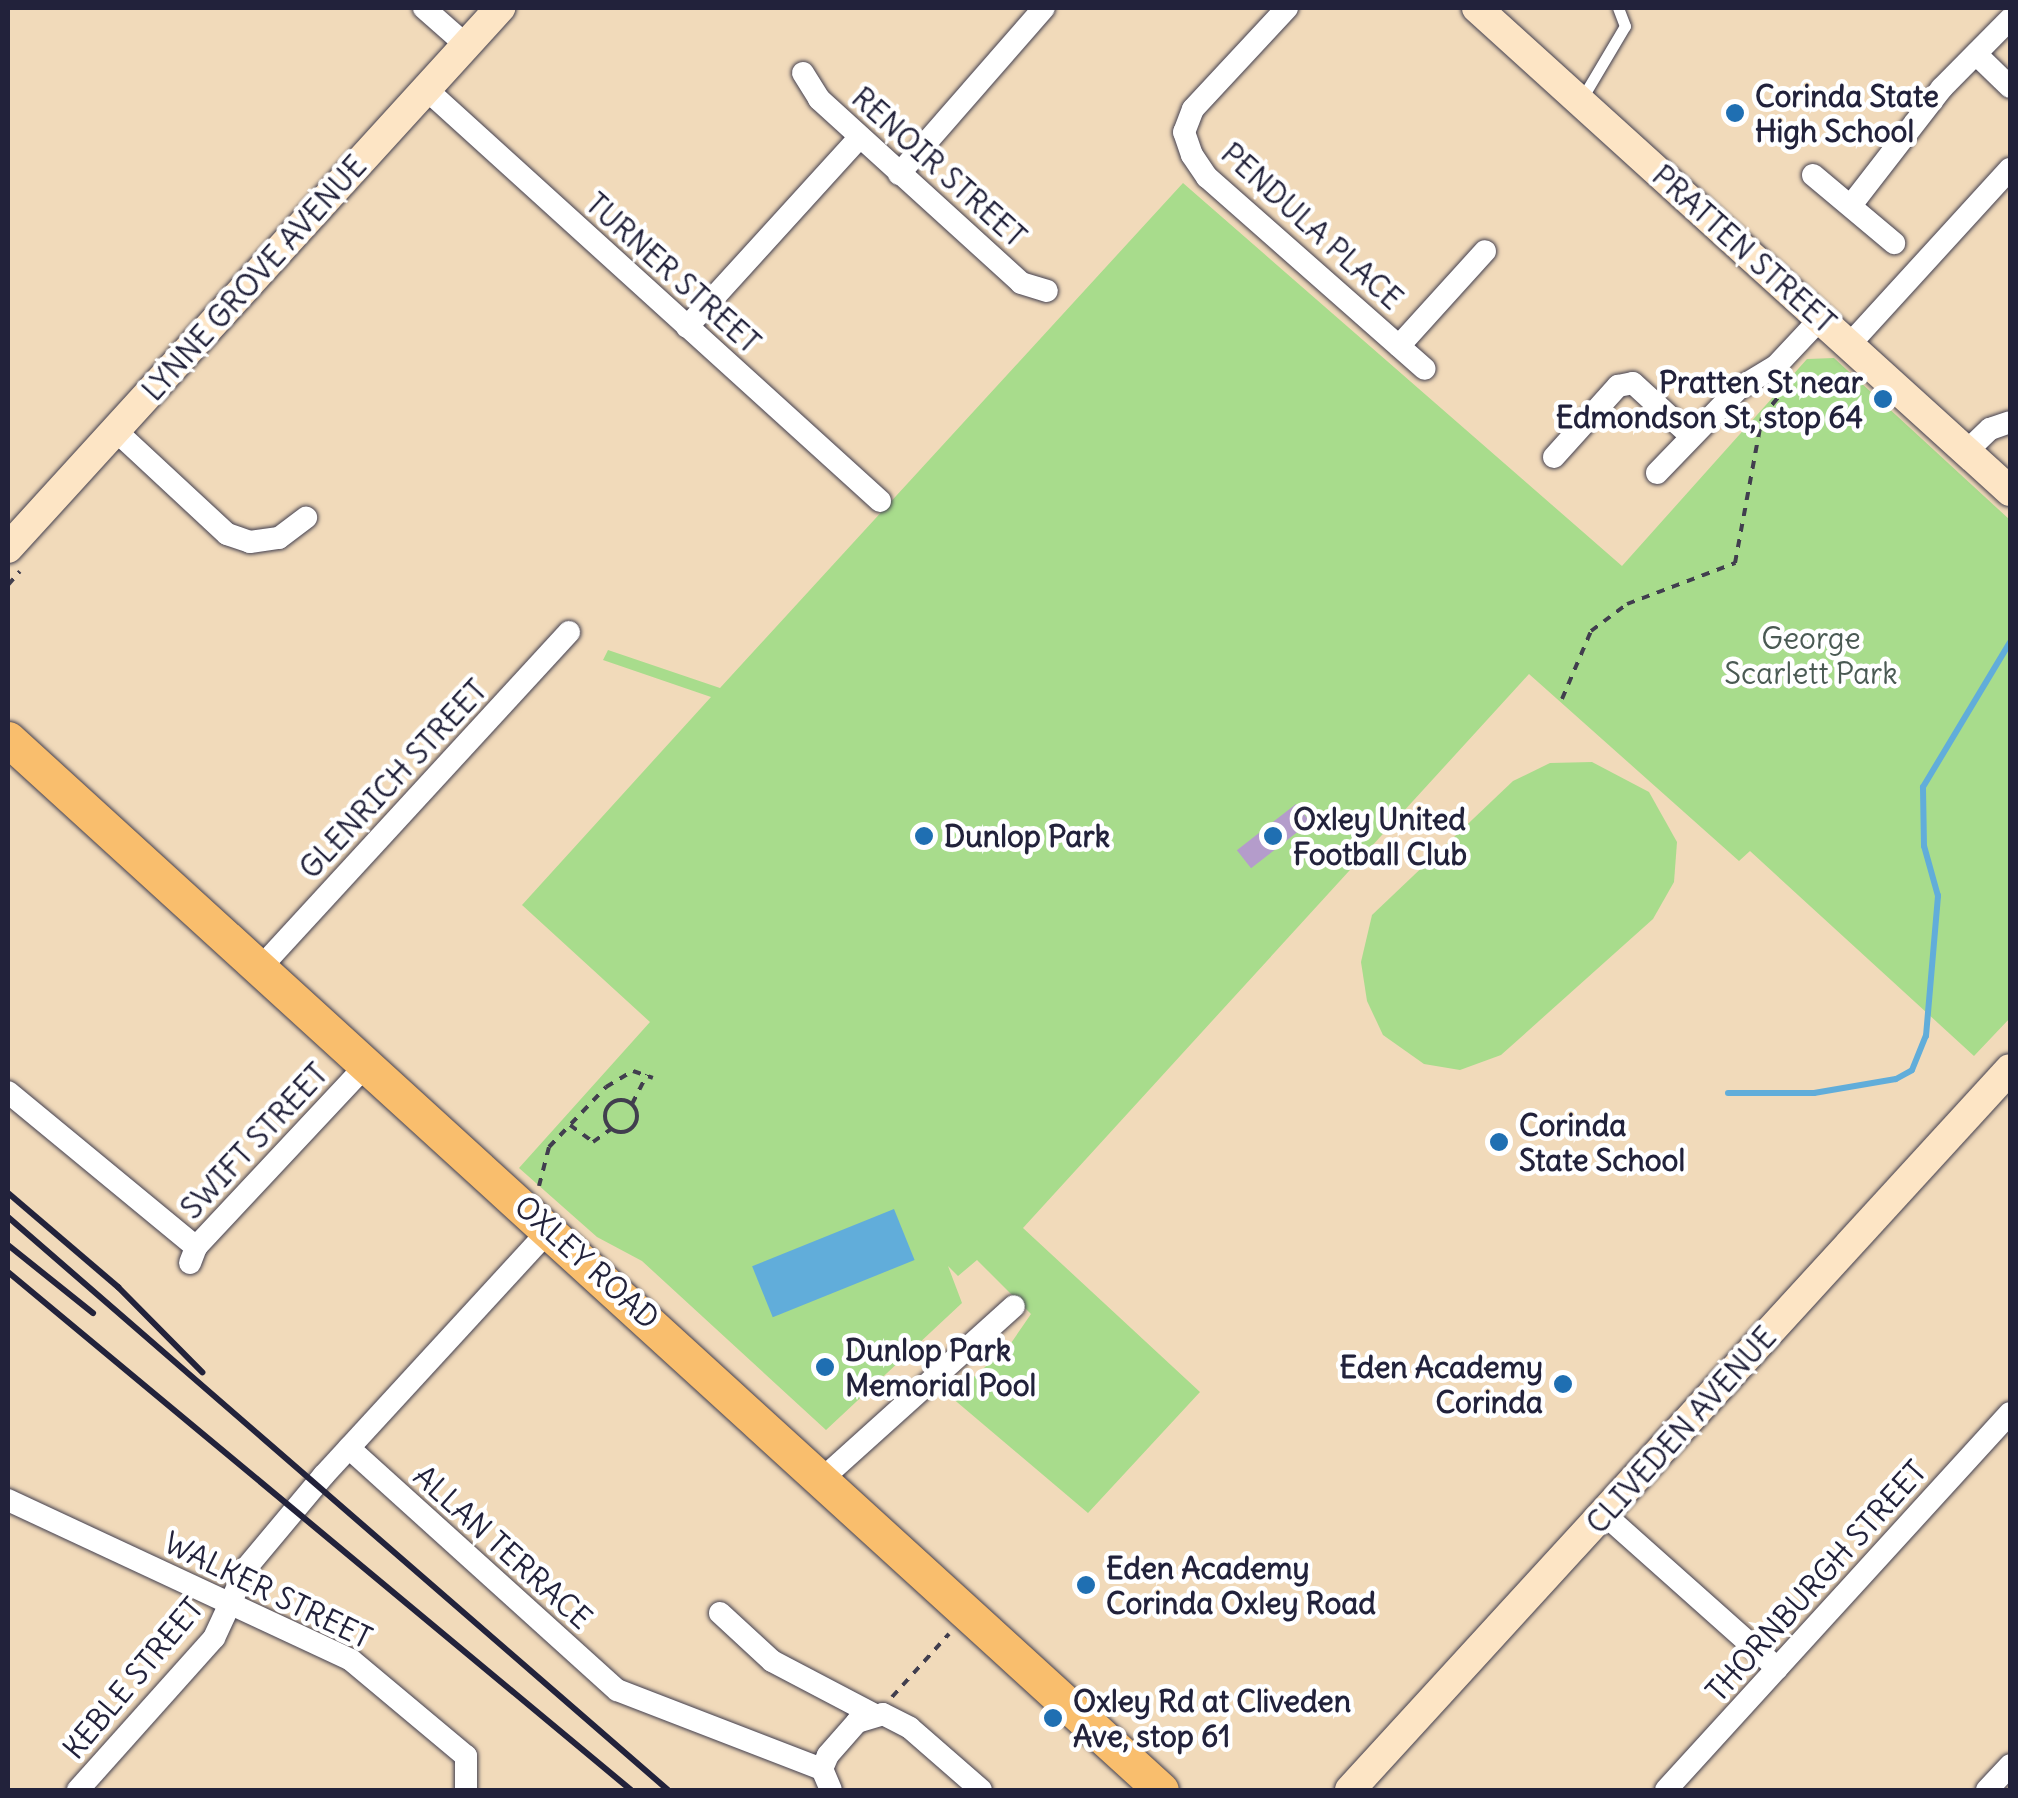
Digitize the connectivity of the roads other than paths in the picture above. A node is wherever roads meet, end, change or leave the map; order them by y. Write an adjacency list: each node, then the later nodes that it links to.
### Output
1 (424, 8): 8 (street)
2 (500, 8): 8 (street, LYNNE GROVE AVENUE)
3 (1044, 8): 16 (street)
4 (1288, 8): 25 (street, PENDULA PLACE)
5 (1478, 8): 13 (street, PRATTEN STREET)
6 (1618, 8): 13 (lane)
7 (2010, 20): 9 (street)
8 (466, 45): 12 (street, LYNNE GROVE AVENUE)
9 (1976, 54): 11 (street); 18 (street)
10 (803, 72): 14 (street, RENOIR STREET)
11 (2010, 88)
12 (426, 89): 23 (street, TURNER STREET); 28 (street, LYNNE GROVE AVENUE)
13 (1580, 100): 22 (street, PRATTEN STREET)
14 (860, 137): 16 (street, RENOIR STREET); 23 (street)
15 (2010, 169): 24 (street)
16 (900, 174): 21 (street, RENOIR STREET)
17 (1813, 175): 18 (street)
18 (1852, 204): 19 (street)
19 (1894, 243)
20 (1485, 251): 25 (street, PENDULA PLACE)
21 (1047, 290)
22 (1820, 318): 24 (street, PRATTEN STREET); 29 (street)
23 (687, 327): 34 (street, TURNER STREET)
24 (1850, 344): 30 (street, PRATTEN STREET)
25 (1399, 346): 26 (street, PENDULA PLACE)
26 (1425, 368)
27 (2010, 422): 30 (street)
28 (115, 430): 35 (street); 36 (street, LYNNE GROVE AVENUE)
29 (1691, 436): 31 (street); 32 (street)
30 (1966, 451): 33 (street, PRATTEN STREET)
31 (1554, 457)
32 (1657, 474)
33 (2010, 491)
34 (880, 501)
35 (306, 518)
36 (8, 548)
37 (569, 632): 39 (street, GLENRICH STREET)
38 (8, 740): 39 (main road, OXLEY ROAD)
39 (261, 967): 40 (main road, OXLEY ROAD)
40 (366, 1064): 42 (street, SWIFT STREET); 43 (main road, OXLEY ROAD)
41 (2010, 1069): 49 (street, CLIVEDEN AVENUE)
42 (8, 1092)
43 (550, 1229): 46 (street); 47 (main road, OXLEY ROAD)
44 (1014, 1306): 47 (street)
45 (2010, 1412): 52 (street, THORNBURGH STREET)
46 (350, 1448): 50 (street); 55 (street, ALLAN TERRACE)
47 (822, 1479): 59 (main road, OXLEY ROAD)
48 (8, 1500): 50 (street, WALKER STREET)
49 (1604, 1514): 52 (street); 60 (street, CLIVEDEN AVENUE)
50 (232, 1603): 56 (street, WALKER STREET); 57 (street, KEBLE STREET)
51 (720, 1613): 53 (street)
52 (1777, 1668): 61 (street, THORNBURGH STREET)
53 (878, 1714): 55 (street); 58 (street)
54 (2010, 1766): 62 (street)
55 (826, 1780)
56 (468, 1782)
57 (78, 1790)
58 (981, 1790)
59 (1161, 1790)
60 (1350, 1790)
61 (1666, 1790)
62 (1988, 1790)

